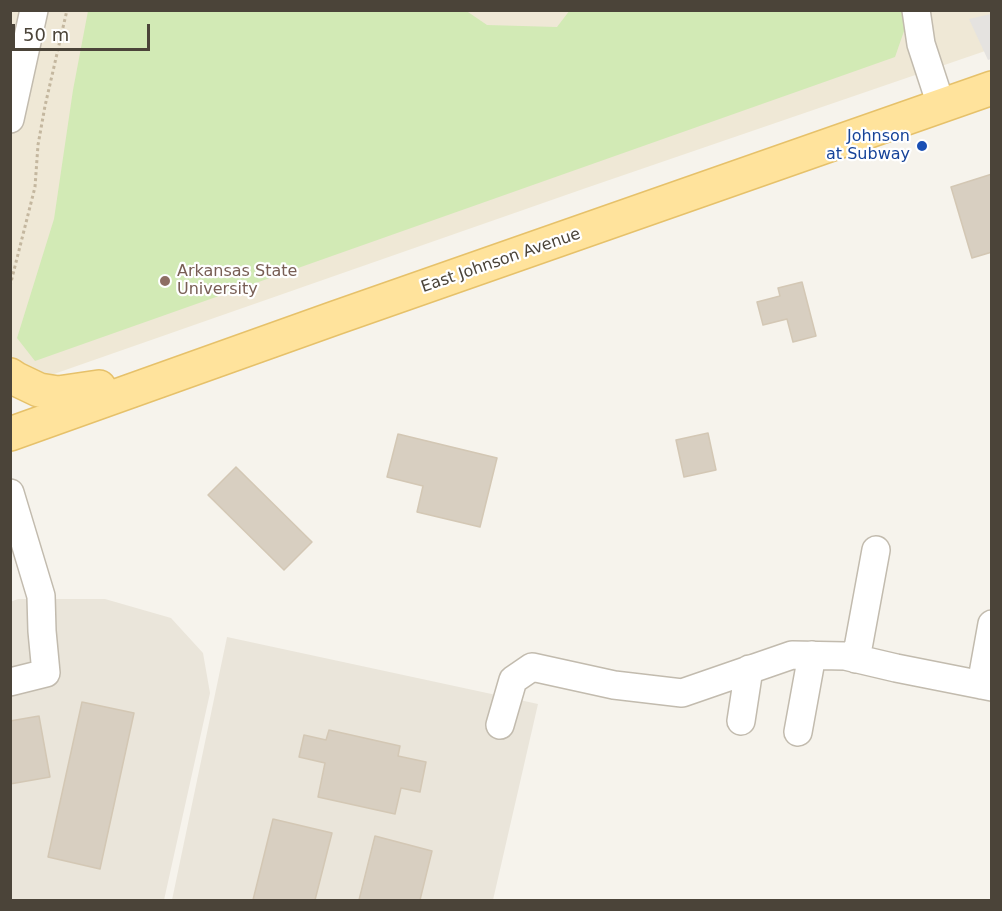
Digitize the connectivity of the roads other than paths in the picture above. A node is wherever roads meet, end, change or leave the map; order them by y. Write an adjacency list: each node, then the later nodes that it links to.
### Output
1 (34, 10): 5 (street)
2 (916, 10): 4 (street)
3 (992, 88): 4 (main road, East Johnson Avenue)
4 (941, 105): 6 (main road, East Johnson Avenue)
5 (10, 119)
6 (193, 370): 7 (main road); 8 (main road, East Johnson Avenue)
7 (10, 375)
8 (10, 434)
9 (10, 493): 15 (street)
10 (876, 550): 13 (street)
11 (992, 624): 16 (street)
12 (812, 656): 13 (street); 14 (street); 19 (street)
13 (856, 659): 16 (street)
14 (748, 669): 17 (street); 18 (street)
15 (10, 682)
16 (986, 686)
17 (741, 721)
18 (500, 726)
19 (798, 732)

